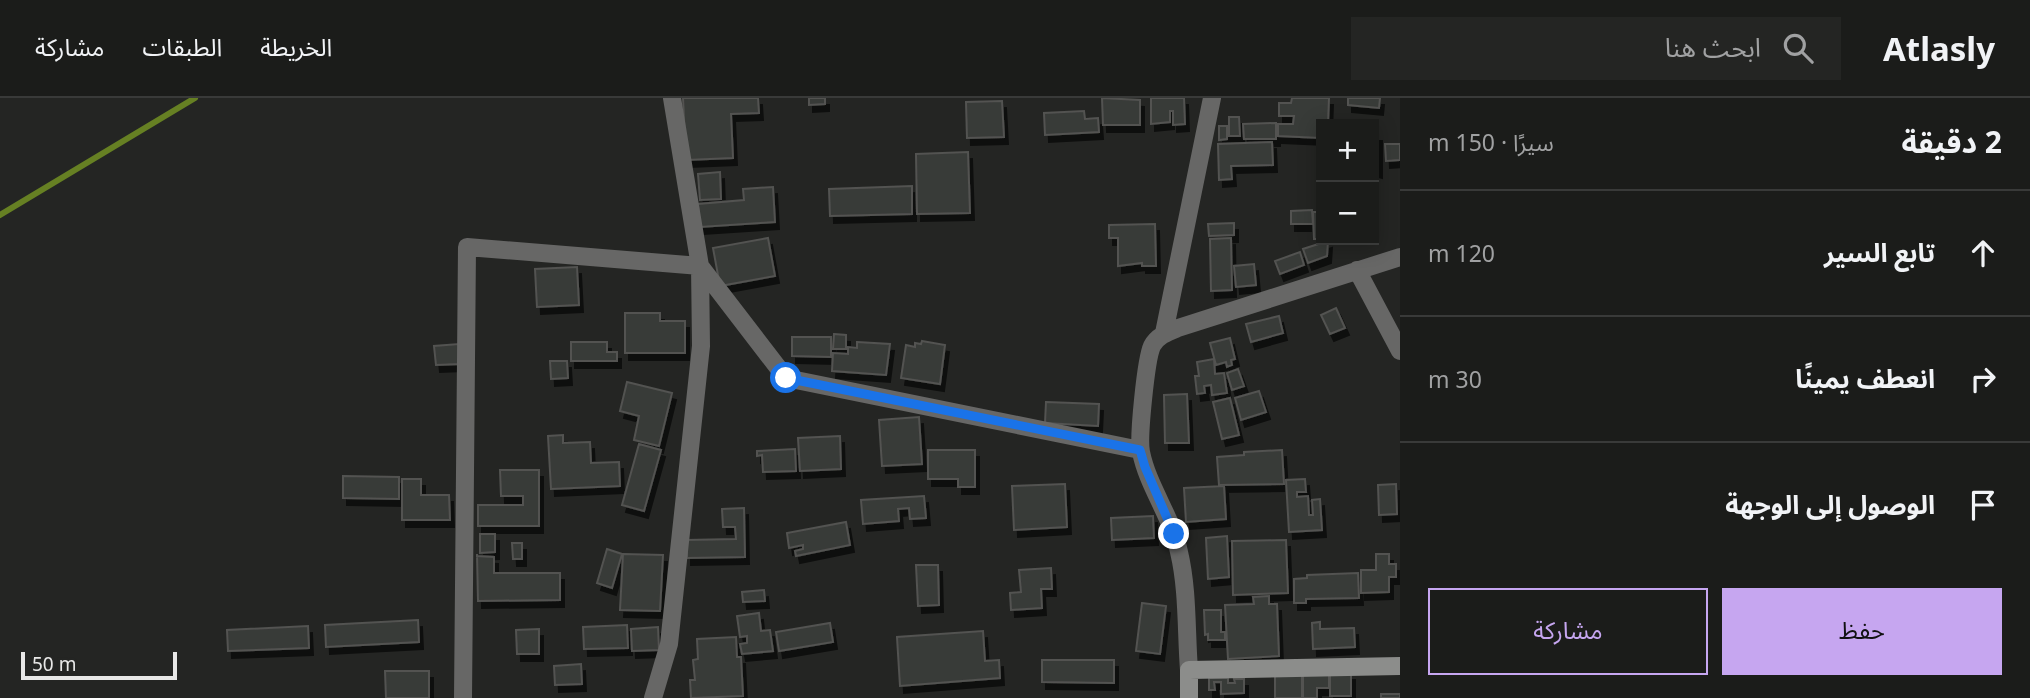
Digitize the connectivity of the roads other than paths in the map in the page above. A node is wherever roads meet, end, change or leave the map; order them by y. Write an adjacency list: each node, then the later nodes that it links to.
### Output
1 (672, 98): 4 (street)
2 (1212, 98): 6 (street)
3 (1400, 257): 5 (street)
4 (700, 266): 8 (street); 11 (street); 12 (street)
5 (1357, 270): 6 (street); 7 (street)
6 (1164, 333): 8 (street)
7 (1400, 351)
8 (1140, 450): 10 (street)
9 (1400, 666): 10 (street)
10 (1189, 670): 13 (street)
11 (463, 698)
12 (653, 698)
13 (1189, 698)

